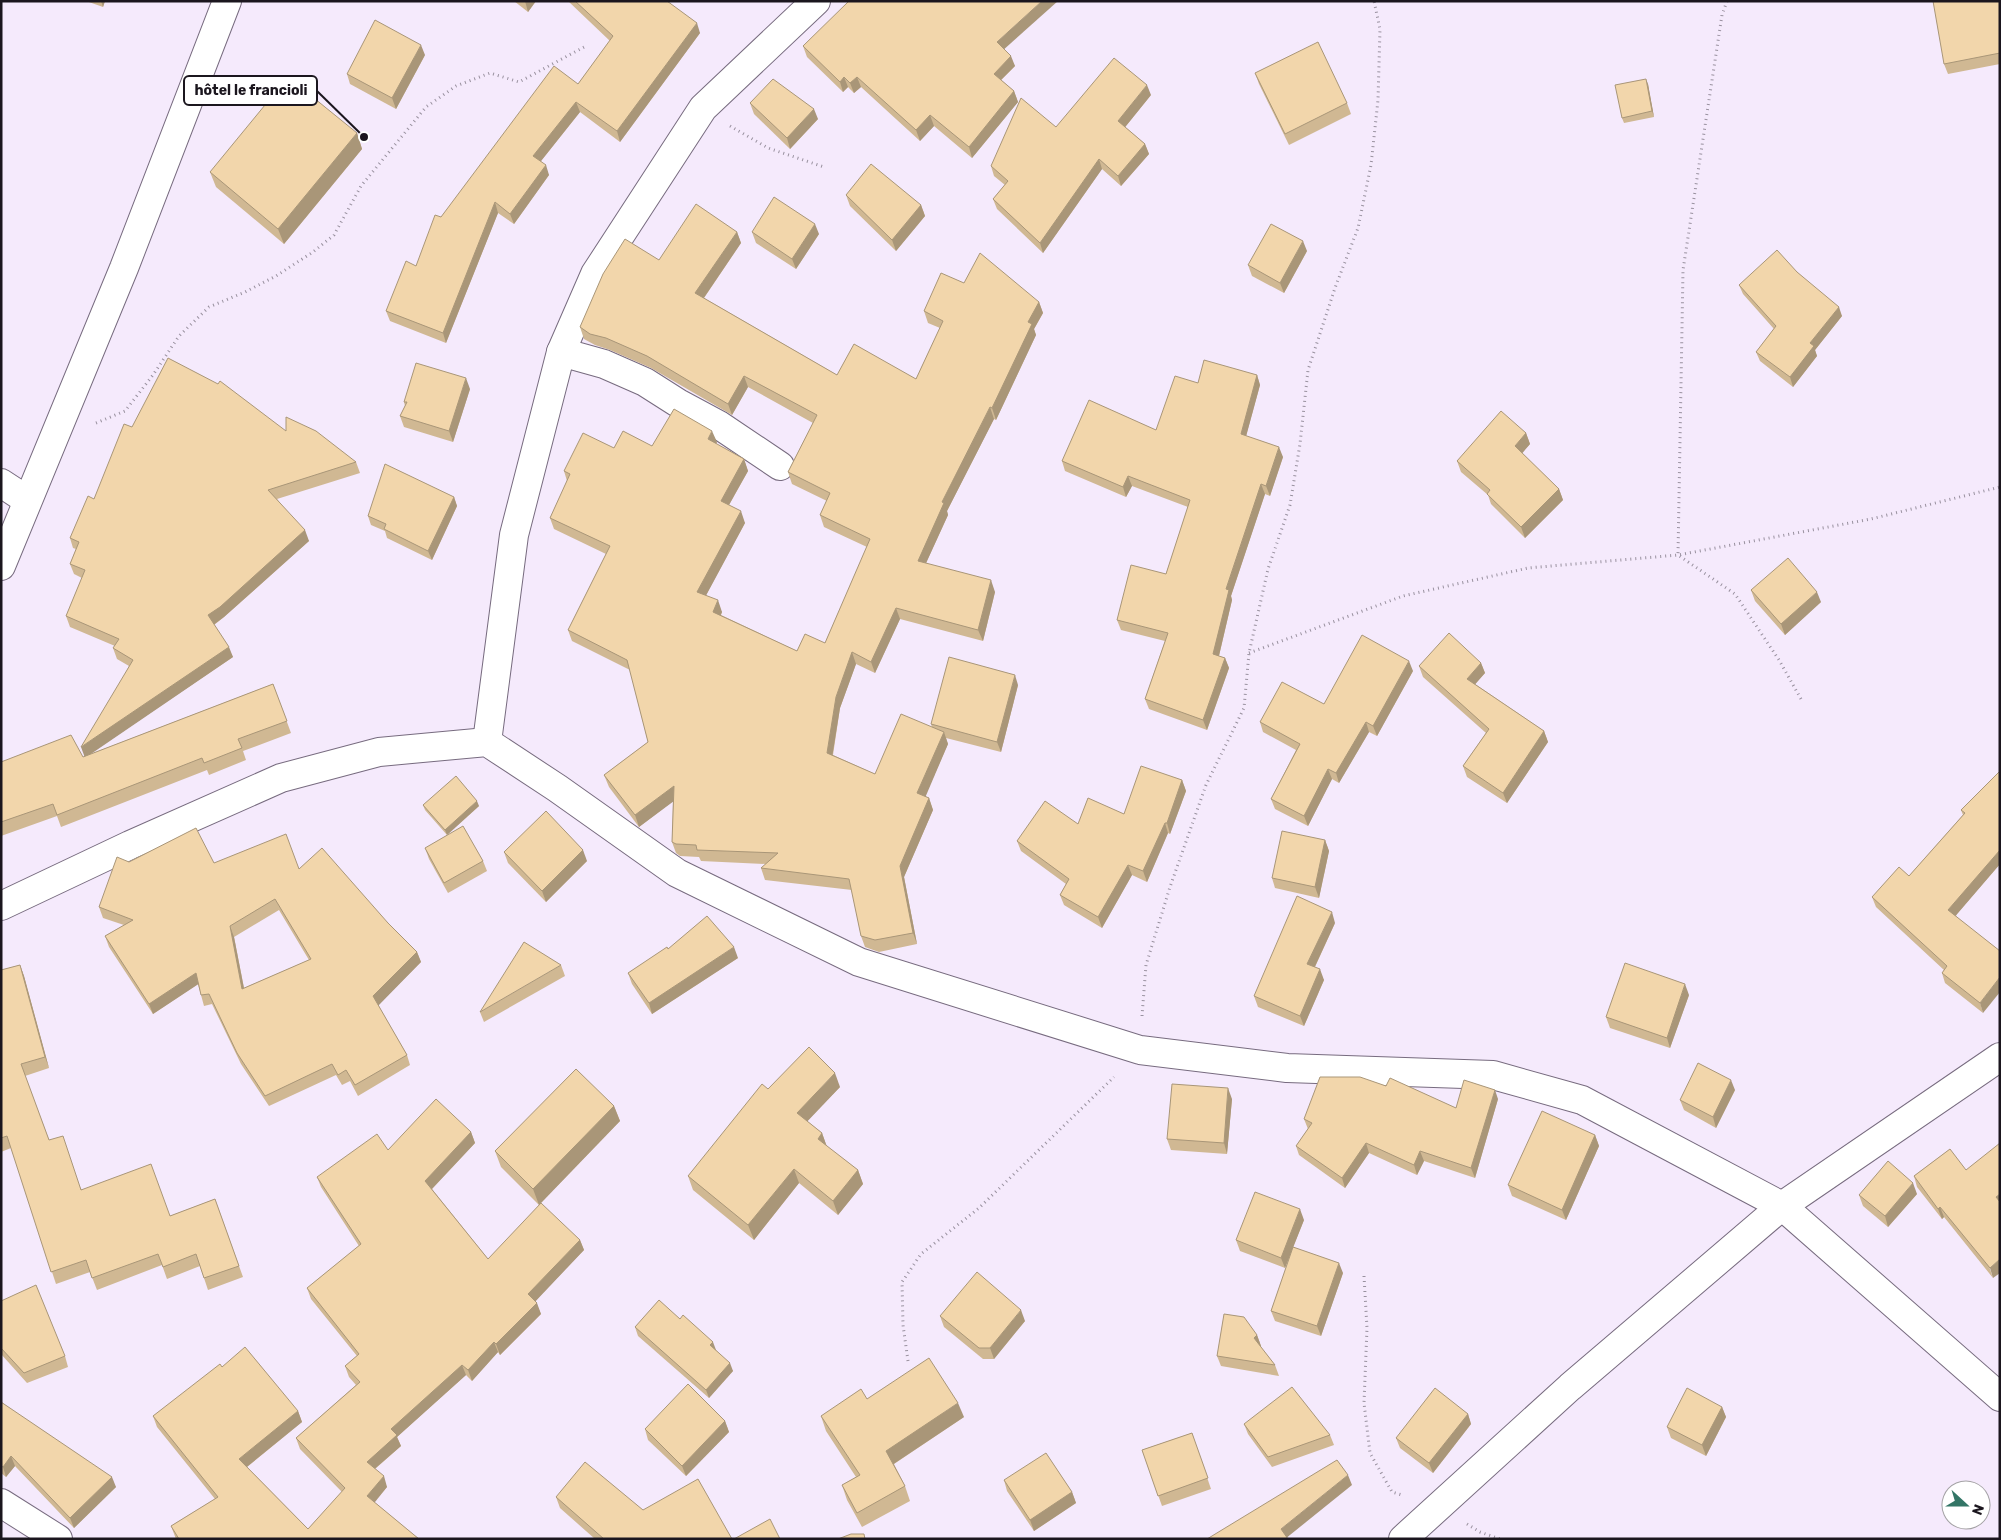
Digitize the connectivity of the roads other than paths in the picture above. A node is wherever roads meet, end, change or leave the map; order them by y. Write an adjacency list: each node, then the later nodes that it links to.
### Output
1 (227, 1): 6 (street)
2 (816, 1): 3 (street)
3 (561, 352): 4 (street); 8 (street)
4 (780, 466)
5 (1, 483): 6 (street)
6 (27, 500): 7 (street)
7 (1, 566)
8 (487, 742): 9 (street); 11 (street)
9 (1, 906)
10 (2000, 1057): 11 (street)
11 (1782, 1206): 12 (street); 15 (street)
12 (2000, 1397)
13 (1, 1504): 14 (street)
14 (58, 1539)
15 (1403, 1539)

